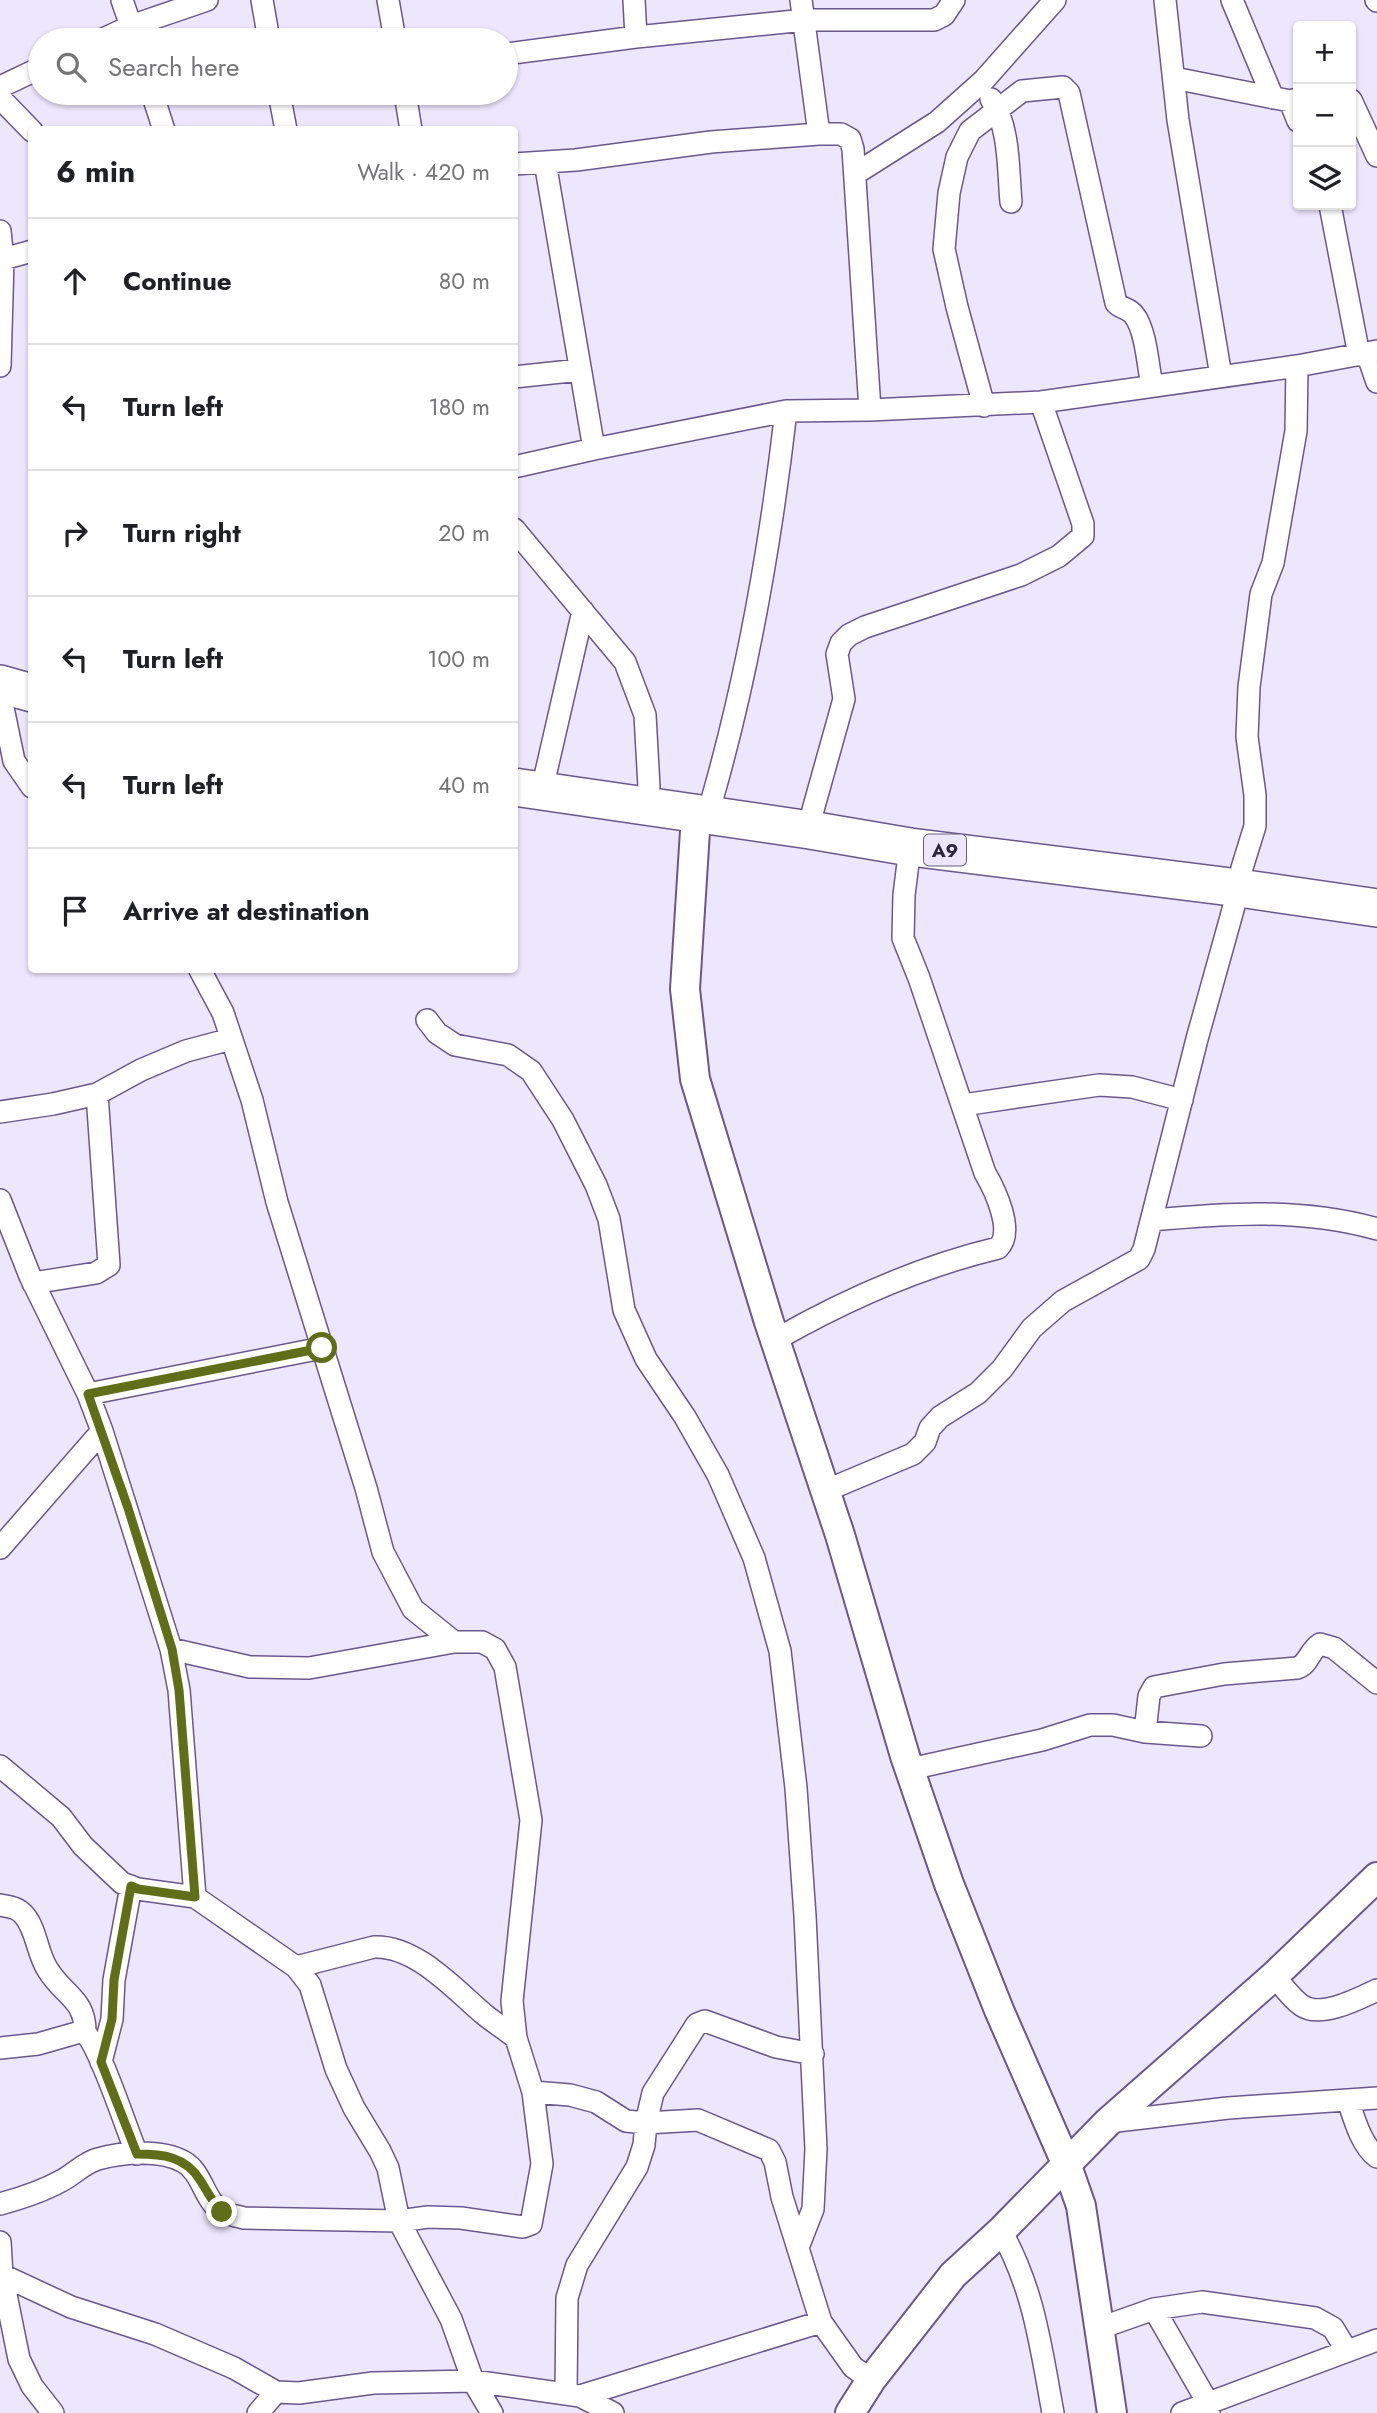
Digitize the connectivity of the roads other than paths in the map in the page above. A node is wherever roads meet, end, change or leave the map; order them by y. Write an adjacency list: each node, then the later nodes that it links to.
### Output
1 (122, 0): 11 (street)
2 (207, 0): 12 (street)
3 (261, 0): 13 (street)
4 (634, 0): 15 (street)
5 (954, 0): 10 (street)
6 (1055, 0): 19 (street)
7 (1165, 0): 18 (street)
8 (1232, 0): 22 (street)
9 (392, 1): 14 (street)
10 (803, 10): 15 (street); 32 (street)
11 (132, 28)
12 (145, 28)
13 (267, 28)
14 (394, 28)
15 (636, 37): 16 (street)
16 (518, 52)
17 (28, 74): 20 (street)
18 (1174, 78): 22 (street); 46 (street)
19 (979, 83): 26 (street); 36 (street)
20 (0, 87)
21 (0, 98): 31 (street)
22 (1287, 99)
23 (156, 105): 28 (street)
24 (281, 105): 29 (street)
25 (407, 105): 30 (street)
26 (997, 109): 37 (street); 49 (street); 51 (street)
27 (1356, 111): 33 (street)
28 (163, 126)
29 (285, 126)
30 (410, 126)
31 (28, 127)
32 (819, 134): 34 (street); 36 (street)
33 (1377, 156)
34 (545, 162): 35 (street); 45 (street)
35 (518, 164)
36 (855, 174): 52 (street)
37 (1011, 202)
38 (1331, 210): 42 (street)
39 (0, 231): 41 (street)
40 (28, 252): 41 (street)
41 (1, 260): 43 (street)
42 (1368, 353): 44 (street); 48 (street)
43 (0, 366)
44 (1297, 366): 46 (street); 69 (street)
45 (580, 370): 47 (street); 54 (street)
46 (1221, 376): 49 (street)
47 (518, 377)
48 (1377, 382)
49 (1152, 386): 50 (street)
50 (1041, 402): 51 (street); 67 (street)
51 (984, 406): 52 (street)
52 (870, 410): 53 (street)
53 (786, 411): 54 (street); 66 (street)
54 (594, 449): 55 (street)
55 (518, 466)
56 (518, 534): 57 (street)
57 (583, 611): 63 (street); 65 (street)
58 (0, 664): 59 (highway)
59 (28, 672)
60 (0, 684): 61 (highway)
61 (28, 692)
62 (0, 694): 64 (street)
63 (525, 775): 65 (highway, A9); 66 (highway, A9)
64 (28, 780)
65 (649, 787): 66 (highway, A9)
66 (705, 805): 67 (highway, A9); 68 (highway, A9); 84 (street)
67 (813, 810): 69 (highway, A9)
68 (910, 847): 69 (highway, A9); 78 (street)
69 (1240, 878): 70 (highway, A9); 77 (street)
70 (1301, 887): 71 (highway, A9); 72 (highway, A9)
71 (1377, 888)
72 (1377, 908)
73 (202, 973): 75 (street)
74 (427, 1020): 107 (street)
75 (231, 1039): 76 (street); 85 (street)
76 (97, 1094): 79 (street); 83 (street)
77 (1182, 1100): 78 (street); 81 (street)
78 (963, 1105): 84 (street)
79 (0, 1112)
80 (0, 1200): 83 (street)
81 (1152, 1220): 82 (street); 88 (street)
82 (1377, 1229)
83 (33, 1283): 86 (street)
84 (775, 1340): 88 (street)
85 (322, 1348): 86 (street); 90 (street)
86 (88, 1394): 87 (street)
87 (102, 1431): 89 (street); 91 (street)
88 (825, 1491): 96 (street)
89 (0, 1548)
90 (454, 1642): 91 (street); 105 (street)
91 (172, 1649): 99 (street)
92 (1377, 1684): 93 (street)
93 (1145, 1732): 94 (street); 96 (street)
94 (1201, 1736)
95 (0, 1766): 98 (street)
96 (910, 1769): 116 (street)
97 (1377, 1877): 102 (street)
98 (131, 1886): 99 (street); 108 (street)
99 (195, 1897): 101 (street)
100 (0, 1905): 104 (street)
101 (296, 1967): 105 (street); 118 (street)
102 (1274, 1976): 103 (street); 112 (street)
103 (1377, 1990)
104 (85, 2033): 106 (street); 108 (street)
105 (516, 2038): 109 (street)
106 (0, 2048)
107 (813, 2054): 113 (street); 121 (street)
108 (101, 2062): 114 (street)
109 (533, 2092): 113 (street); 118 (street)
110 (1377, 2098): 111 (street)
111 (1348, 2100): 112 (street); 115 (street)
112 (1108, 2122): 116 (street)
113 (646, 2123): 121 (street); 131 (street)
114 (137, 2154): 117 (street); 118 (street)
115 (1377, 2157)
116 (1066, 2163): 119 (street); 125 (street)
117 (0, 2204)
118 (399, 2221): 129 (street)
119 (1001, 2231): 128 (street); 138 (street)
120 (0, 2242): 122 (street)
121 (799, 2245): 124 (street)
122 (1, 2275): 130 (street); 133 (street)
123 (1154, 2309): 125 (street); 127 (street); 132 (street)
124 (821, 2322): 128 (street); 131 (street)
125 (1100, 2328): 139 (street)
126 (1377, 2340): 127 (street)
127 (1347, 2351): 132 (street)
128 (871, 2380): 137 (street)
129 (473, 2381): 130 (street); 131 (street); 135 (street)
130 (276, 2392): 134 (street)
131 (573, 2395): 136 (street)
132 (1209, 2408): 140 (street)
133 (53, 2413)
134 (258, 2413)
135 (492, 2413)
136 (613, 2413)
137 (850, 2413)
138 (1053, 2413)
139 (1112, 2413)
140 (1182, 2413)

